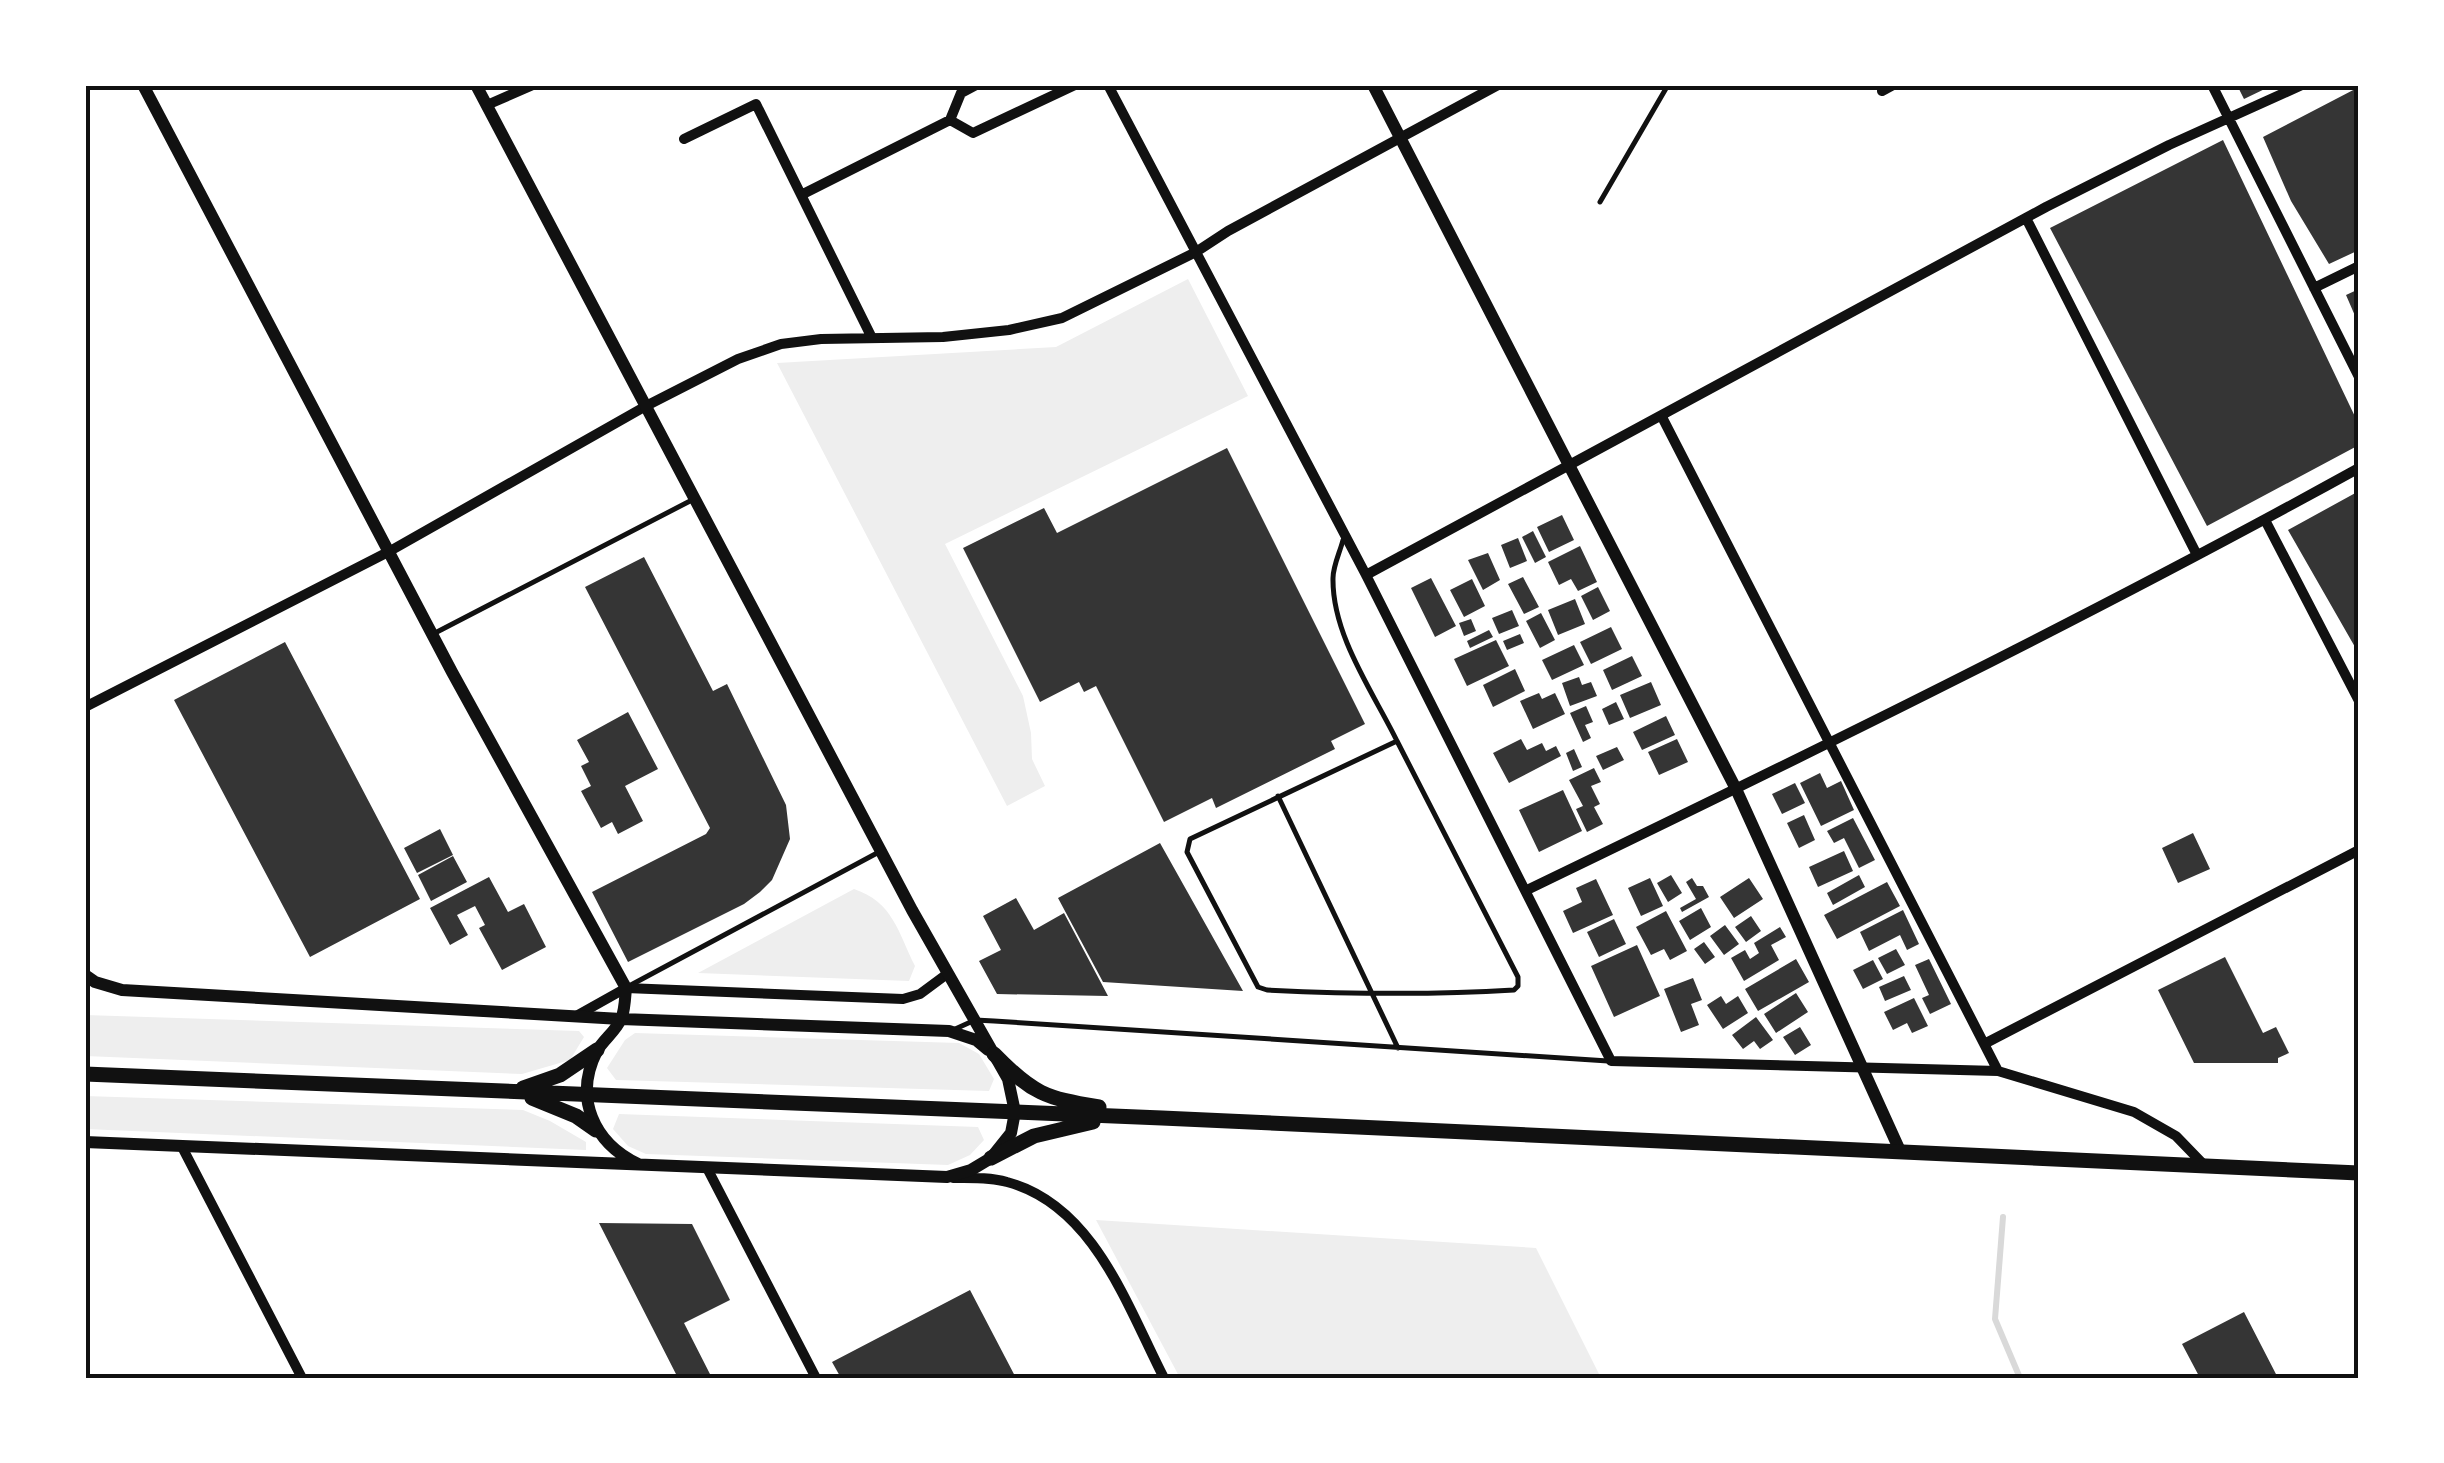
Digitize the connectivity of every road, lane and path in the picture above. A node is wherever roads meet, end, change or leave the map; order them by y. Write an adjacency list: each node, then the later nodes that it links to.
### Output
1 (144, 85): 32 (street)
2 (476, 85): 12 (street)
3 (534, 85): 12 (street)
4 (976, 85): 14 (street)
5 (1075, 85): 14 (street)
6 (1108, 85): 20 (street)
7 (1373, 85): 15 (street)
8 (1498, 85): 15 (street)
9 (1668, 85): 18 (lane)
10 (2212, 85): 13 (street)
11 (2302, 85): 13 (street)
12 (487, 105): 25 (street)
13 (2229, 119): 19 (street); 22 (street)
14 (950, 120): 17 (street)
15 (1400, 136): 20 (street); 27 (street)
16 (684, 138): 17 (street)
17 (803, 194): 23 (street)
18 (1600, 202)
19 (2026, 218): 26 (street); 33 (street)
20 (1196, 252): 23 (street); 31 (street)
21 (2359, 266): 22 (street)
22 (2314, 288): 24 (street)
23 (872, 338): 25 (street)
24 (2359, 377)
25 (646, 406): 29 (street); 32 (street)
26 (1662, 417): 27 (street); 39 (street)
27 (1570, 466): 34 (street); 40 (street)
28 (2359, 468): 30 (street)
29 (694, 498): 35 (lane); 42 (street)
30 (2265, 520): 33 (street); 36 (street)
31 (1345, 534): 34 (street); 38 (lane)
32 (390, 551): 35 (street); 37 (street)
33 (2197, 554): 39 (street)
34 (1366, 574): 44 (street)
35 (433, 634): 47 (street)
36 (2359, 701)
37 (85, 707)
38 (1397, 741): 41 (lane); 48 (lane)
39 (1832, 742): 40 (street); 53 (street)
40 (1736, 789): 44 (street); 58 (street)
41 (1278, 796): 48 (lane); 48 (lane)
42 (881, 850): 45 (street); 47 (lane)
43 (2359, 850): 53 (street)
44 (1528, 890): 57 (street)
45 (947, 974): 47 (street); 51 (street)
46 (85, 975): 49 (street)
47 (626, 988): 49 (street); 50 (street)
48 (1372, 992): 54 (lane)
49 (576, 1016): 50 (street)
50 (622, 1019): 52 (street); 55 (street)
51 (975, 1020): 52 (lane); 54 (lane); 56 (street)
52 (950, 1031): 56 (street)
53 (1986, 1043): 59 (street)
54 (1398, 1048): 57 (lane)
55 (597, 1050): 61 (main road); 62 (street)
56 (994, 1054): 63 (street); 64 (main road)
57 (1611, 1061): 58 (street)
58 (1863, 1065): 59 (street); 68 (street)
59 (1998, 1071): 72 (street)
60 (85, 1074): 61 (main road)
61 (504, 1092): 62 (main road); 65 (main road)
62 (588, 1096): 63 (main road); 65 (street)
63 (1014, 1112): 64 (main road); 69 (street)
64 (1162, 1118): 68 (main road); 69 (main road)
65 (596, 1130): 70 (street)
66 (85, 1142): 67 (street)
67 (182, 1145): 70 (street); 75 (street)
68 (1901, 1153): 72 (main road)
69 (992, 1158): 74 (street)
70 (642, 1166): 71 (street)
71 (708, 1168): 74 (street); 76 (street)
72 (2207, 1168): 73 (main road)
73 (2359, 1173)
74 (946, 1178): 77 (street)
75 (302, 1378)
76 (816, 1378)
77 (1164, 1378)

